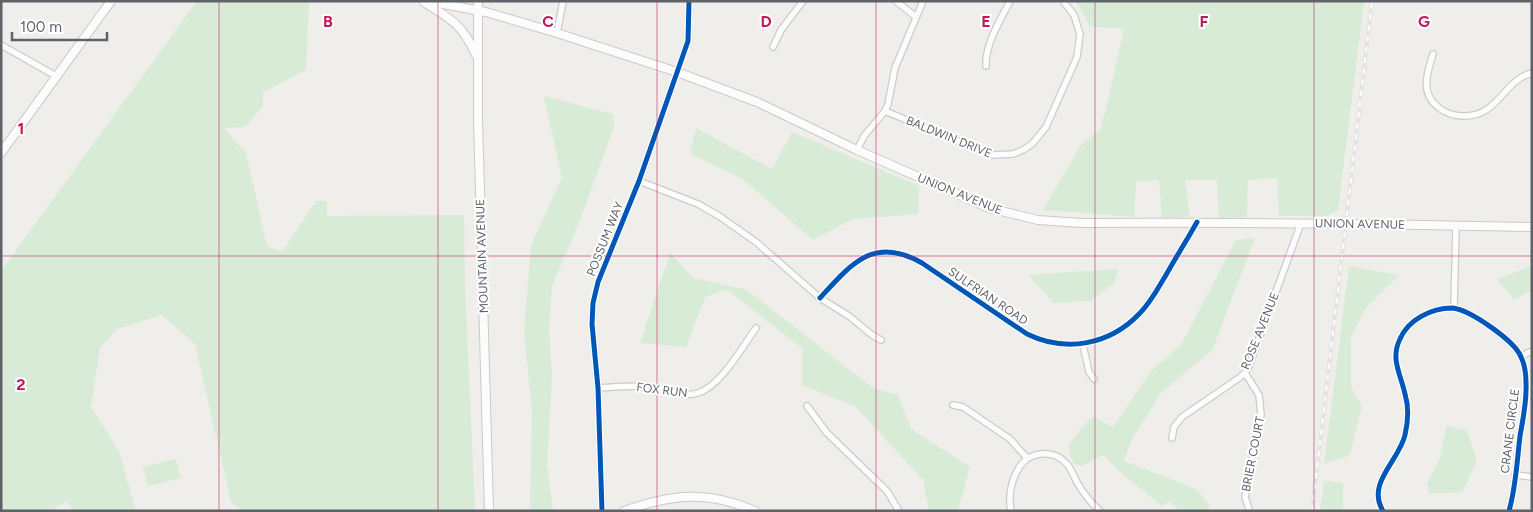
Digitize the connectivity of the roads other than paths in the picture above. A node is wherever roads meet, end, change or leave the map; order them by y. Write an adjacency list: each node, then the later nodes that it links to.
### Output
1 (111, 1): 22 (main road)
2 (423, 1): 18 (main road)
3 (427, 1): 12 (main road, UNION AVENUE)
4 (478, 1): 12 (main road, MOUNTAIN AVENUE)
5 (563, 1): 14 (street)
6 (689, 1): 20 (street, POSSUM WAY)
7 (803, 1): 16 (street)
8 (896, 1): 13 (street)
9 (923, 1): 13 (street)
10 (1010, 1): 19 (street)
11 (1063, 1): 23 (street, BALDWIN DRIVE)
12 (478, 10): 14 (main road, UNION AVENUE); 18 (main road, MOUNTAIN AVENUE)
13 (916, 16): 23 (street)
14 (558, 33): 20 (main road, UNION AVENUE)
15 (1, 45): 22 (street)
16 (773, 47)
17 (1433, 54): 21 (street)
18 (477, 58): 48 (main road, MOUNTAIN AVENUE)
19 (986, 66)
20 (677, 72): 24 (main road, UNION AVENUE); 26 (street, POSSUM WAY)
21 (1532, 73)
22 (56, 76): 25 (main road)
23 (885, 111): 24 (street)
24 (857, 150): 27 (main road, UNION AVENUE)
25 (1, 154)
26 (639, 181): 31 (street); 40 (street, POSSUM WAY)
27 (1197, 222): 28 (main road, UNION AVENUE); 35 (street, SULFRIAN ROAD)
28 (1301, 223): 29 (main road, UNION AVENUE); 38 (street, ROSE AVENUE)
29 (1456, 226): 30 (main road, UNION AVENUE); 32 (street)
30 (1532, 227)
31 (820, 298): 34 (street); 35 (street, SULFRIAN ROAD)
32 (1454, 308): 37 (street, CRANE CIRCLE); 55 (street)
33 (756, 328): 40 (street, FOX RUN)
34 (881, 340)
35 (1083, 344): 39 (street)
36 (1532, 351): 37 (street)
37 (1521, 356): 45 (street, CRANE CIRCLE)
38 (1244, 373): 43 (street, ROSE AVENUE); 47 (street, BRIER COURT)
39 (1094, 379)
40 (598, 388): 49 (street, POSSUM WAY)
41 (953, 405): 44 (street)
42 (807, 406): 52 (street)
43 (1172, 438)
44 (1027, 458): 53 (street); 54 (street)
45 (1515, 475): 46 (street); 56 (street, CRANE CIRCLE)
46 (1532, 477)
47 (1249, 509)
48 (489, 511)
49 (602, 511)
50 (624, 511): 51 (main road)
51 (755, 511)
52 (899, 511)
53 (1011, 511)
54 (1100, 511)
55 (1383, 511)
56 (1508, 511)

